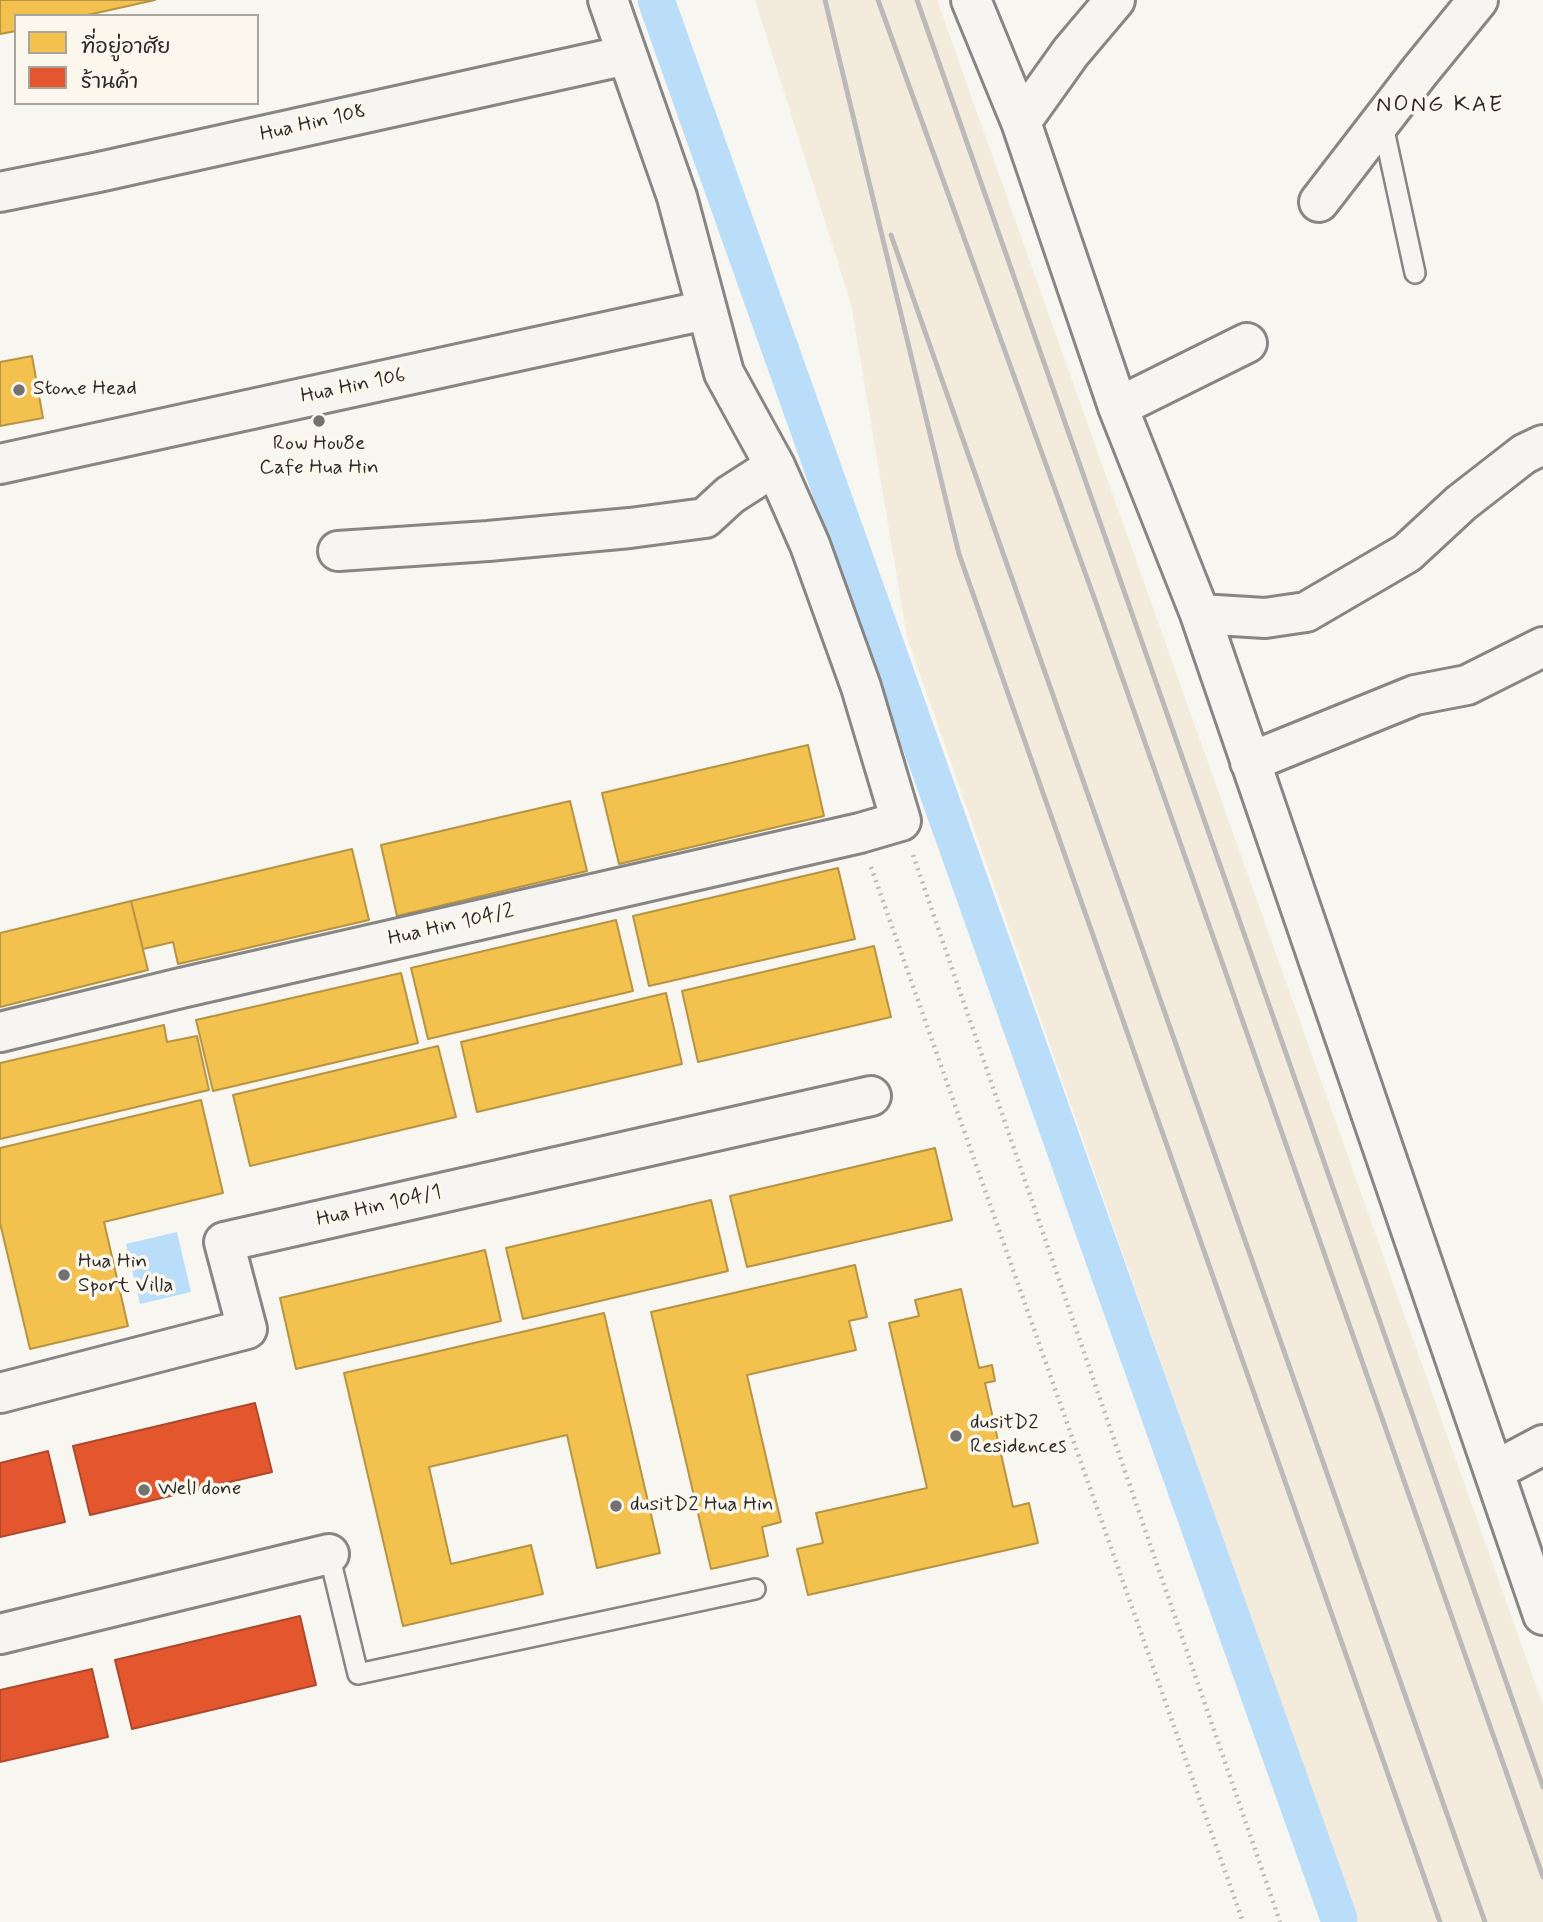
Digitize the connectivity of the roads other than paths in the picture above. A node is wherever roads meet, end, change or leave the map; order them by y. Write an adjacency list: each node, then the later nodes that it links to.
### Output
1 (608, 0): 5 (street)
2 (971, 0): 7 (street)
3 (1115, 0): 7 (street)
4 (1478, 0): 6 (street)
5 (626, 55): 8 (street, Hua Hin 108); 11 (street)
6 (1382, 121): 9 (street); 10 (lane)
7 (1021, 122): 13 (street)
8 (0, 192)
9 (1319, 202)
10 (1415, 273)
11 (706, 310): 15 (street, Hua Hin 106); 16 (street)
12 (1247, 343): 13 (street)
13 (1118, 407): 18 (street)
14 (1543, 445): 18 (street)
15 (0, 464)
16 (775, 467): 17 (street); 21 (street, Hua Hin 104/2)
17 (338, 551)
18 (1200, 614): 20 (street)
19 (1543, 647): 20 (street)
20 (1250, 762): 25 (street)
21 (0, 1032)
22 (871, 1096): 23 (street, Hua Hin 104/1)
23 (0, 1393)
24 (1543, 1445): 25 (street)
25 (1494, 1471): 28 (street)
26 (329, 1554): 27 (lane); 29 (street)
27 (755, 1589)
28 (1543, 1615)
29 (0, 1634)

